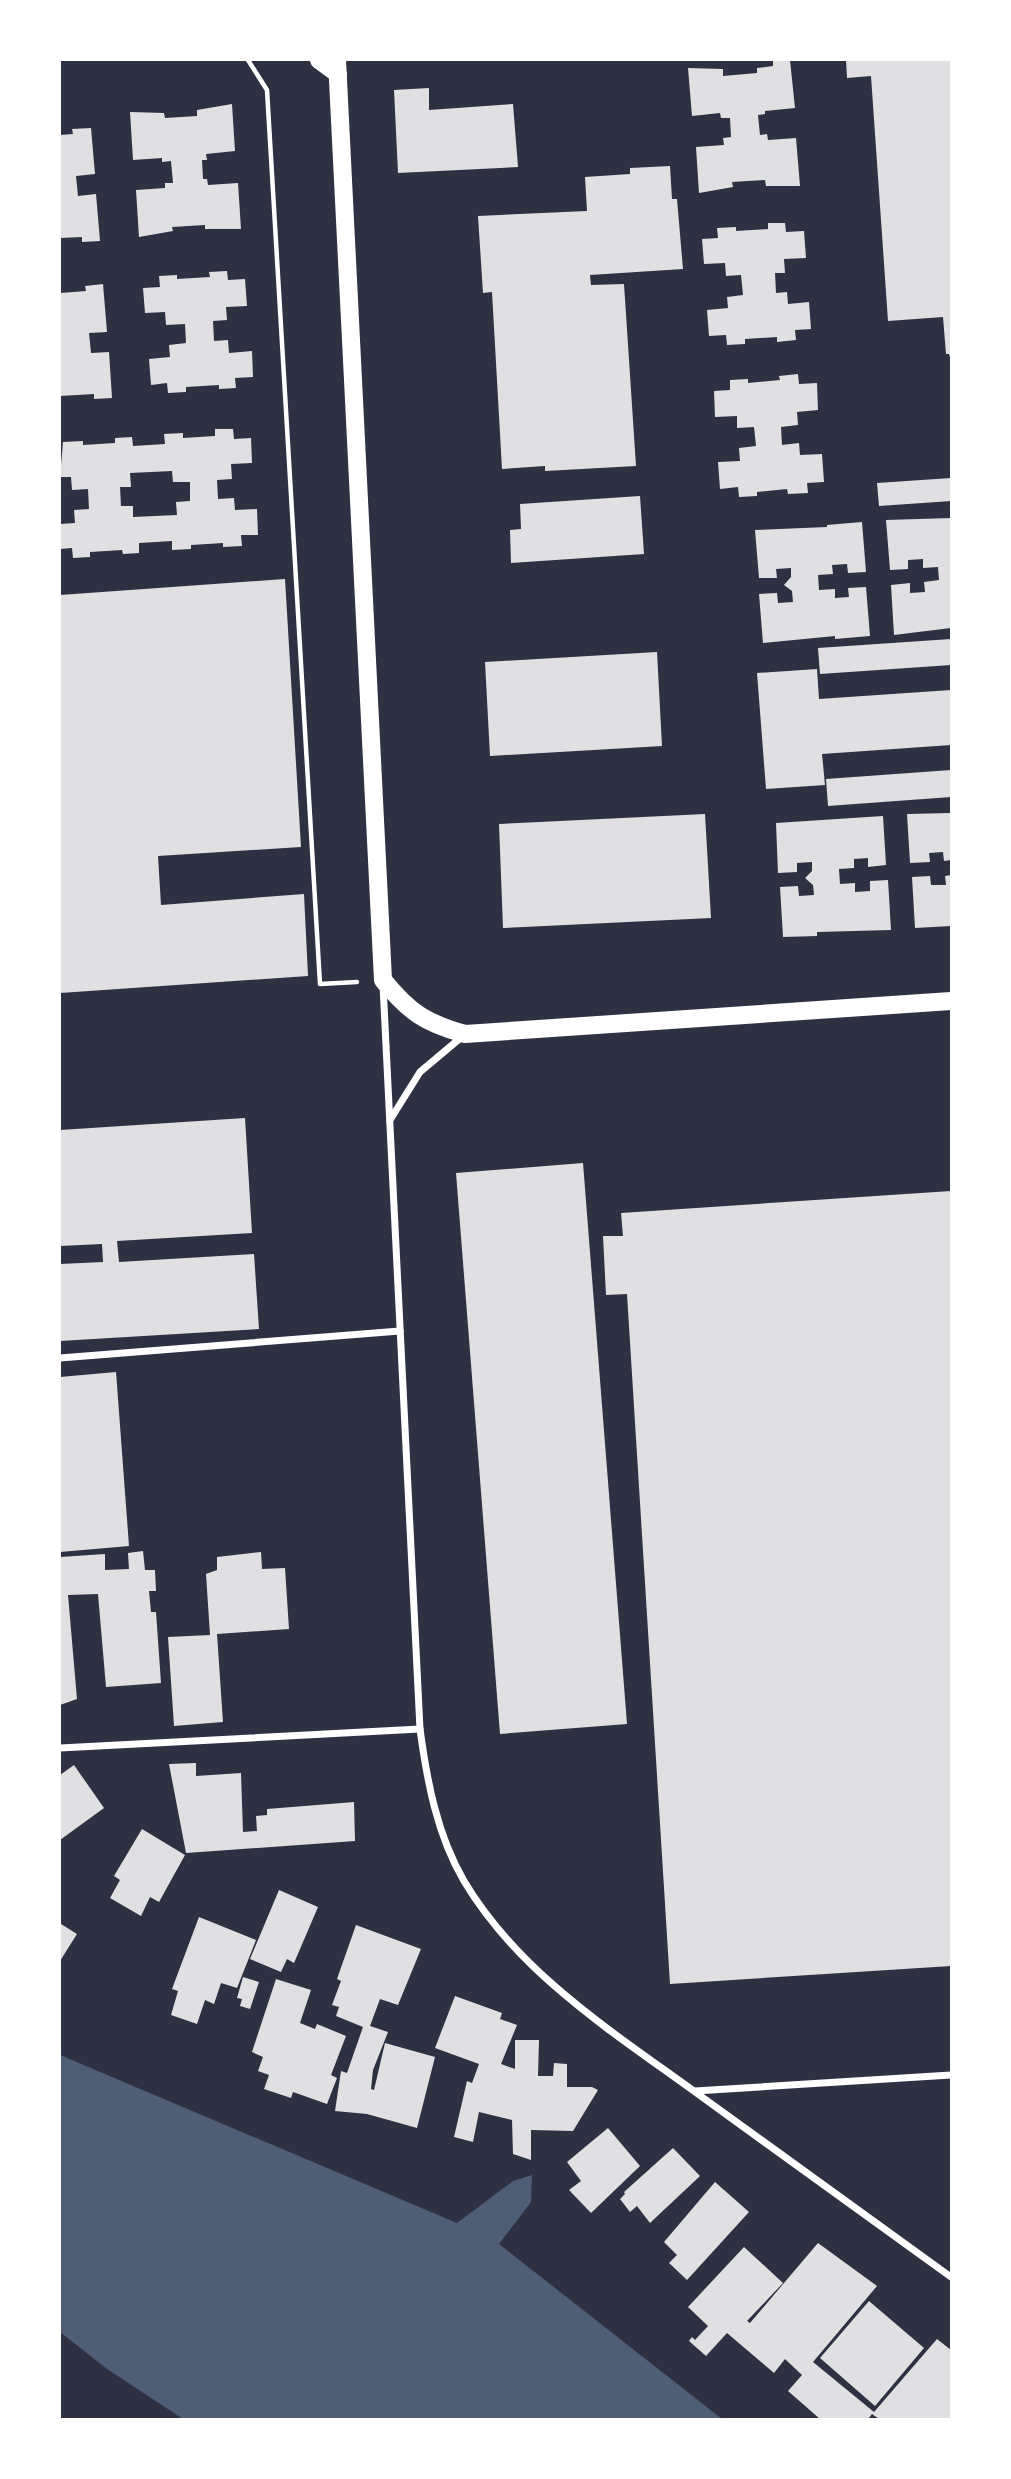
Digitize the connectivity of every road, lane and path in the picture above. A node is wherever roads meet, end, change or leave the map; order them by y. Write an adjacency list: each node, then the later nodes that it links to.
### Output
1 (248, 60): 4 (path)
2 (319, 60): 3 (main road)
3 (340, 64): 4 (main road)
4 (383, 980): 6 (main road); 7 (street)
5 (951, 1000): 6 (main road)
6 (465, 1034): 7 (street)
7 (390, 1121): 8 (street)
8 (400, 1331): 9 (street); 10 (street)
9 (60, 1358)
10 (420, 1729): 11 (street); 13 (street)
11 (60, 1748)
12 (951, 2075): 13 (street)
13 (695, 2091): 14 (street)
14 (951, 2277)

